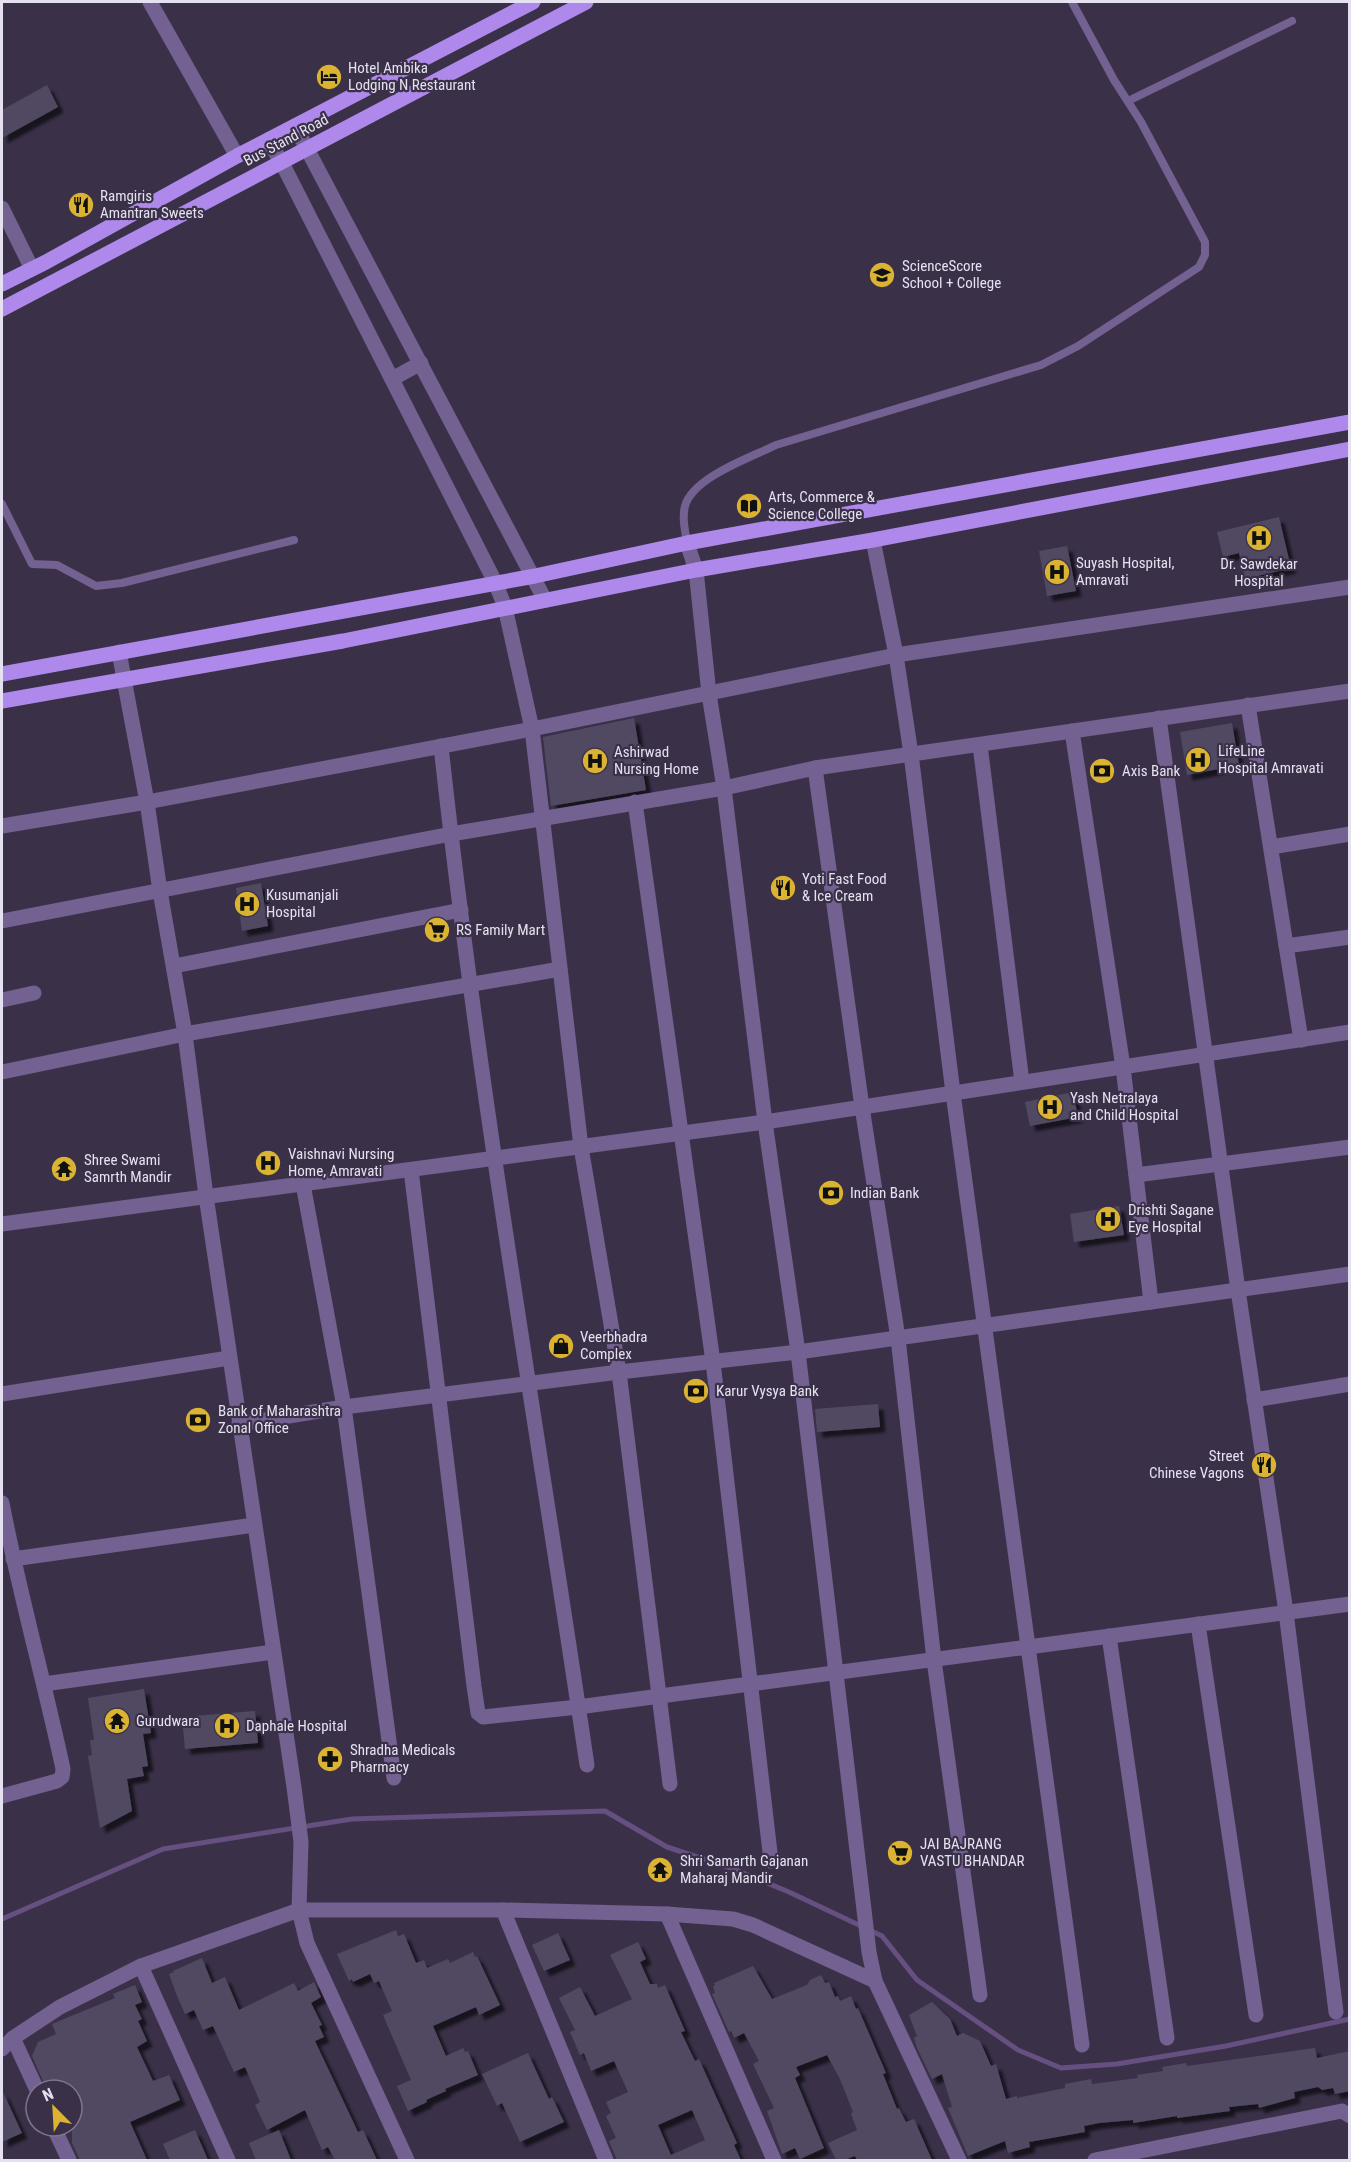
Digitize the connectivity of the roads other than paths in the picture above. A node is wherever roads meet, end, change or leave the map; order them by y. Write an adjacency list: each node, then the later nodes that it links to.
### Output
1 (150, 2): 10 (street)
2 (533, 2): 7 (main road, Bus Stand Road)
3 (586, 2): 9 (main road, Bus Stand Road)
4 (1072, 2): 6 (lane)
5 (1292, 21): 6 (lane)
6 (1128, 101): 23 (lane)
7 (295, 126): 8 (main road, Bus Stand Road); 9 (street)
8 (268, 140): 10 (main road, Bus Stand Road); 11 (street)
9 (307, 150): 11 (main road, Bus Stand Road); 16 (street)
10 (237, 156): 13 (main road, Bus Stand Road)
11 (282, 163): 15 (main road, Bus Stand Road); 17 (street)
12 (2, 208): 13 (street)
13 (32, 269): 14 (main road, Bus Stand Road)
14 (2, 284)
15 (2, 309)
16 (421, 363): 17 (street); 25 (street)
17 (392, 379): 26 (street)
18 (1350, 422): 23 (main road)
19 (1350, 449): 22 (main road)
20 (2, 504): 21 (lane)
21 (294, 540)
22 (873, 540): 24 (main road); 31 (street)
23 (687, 543): 24 (street); 25 (main road)
24 (696, 570): 28 (main road); 35 (street)
25 (535, 576): 26 (main road); 28 (street)
26 (495, 582): 29 (street); 30 (main road)
27 (1350, 587): 31 (street)
28 (545, 600): 29 (main road)
29 (505, 608): 33 (main road); 39 (street)
30 (119, 652): 32 (main road); 33 (street)
31 (896, 655): 35 (street); 43 (street)
32 (2, 674)
33 (124, 680): 36 (main road); 46 (street)
34 (1350, 691): 37 (street)
35 (709, 694): 39 (street); 45 (street)
36 (2, 701)
37 (1248, 705): 38 (street); 52 (street)
38 (1159, 718): 40 (street); 66 (street)
39 (532, 729): 42 (street); 48 (street)
40 (1072, 731): 41 (street); 67 (street)
41 (980, 745): 43 (street); 69 (street)
42 (441, 746): 46 (street); 50 (street)
43 (911, 754): 44 (street); 70 (street)
44 (815, 768): 45 (street); 71 (street)
45 (724, 788): 47 (street); 72 (street)
46 (147, 802): 49 (street); 53 (street)
47 (634, 802): 48 (street); 73 (street)
48 (542, 817): 50 (street); 59 (street)
49 (2, 826)
50 (451, 834): 53 (street); 54 (street)
51 (1350, 834): 52 (street)
52 (1270, 847): 57 (street)
53 (160, 891): 55 (street); 58 (street)
54 (461, 910): 58 (street); 60 (street)
55 (2, 921)
56 (1350, 937): 57 (street)
57 (1286, 946): 65 (street)
58 (174, 966): 64 (street)
59 (560, 969): 60 (street); 74 (street)
60 (471, 984): 64 (street); 76 (street)
61 (34, 993): 62 (street)
62 (2, 1000)
63 (1350, 1032): 65 (street)
64 (185, 1034): 68 (street); 81 (street)
65 (1301, 1040): 66 (street)
66 (1204, 1054): 67 (street); 77 (street)
67 (1123, 1067): 69 (street); 79 (street)
68 (2, 1072)
69 (1022, 1082): 70 (street)
70 (952, 1093): 71 (street); 86 (street)
71 (862, 1107): 72 (street); 87 (street)
72 (765, 1122): 73 (street); 88 (street)
73 (682, 1133): 74 (street); 90 (street)
74 (580, 1147): 76 (street); 91 (street)
75 (1350, 1147): 77 (street)
76 (496, 1158): 78 (street); 92 (street)
77 (1220, 1164): 79 (street); 84 (street)
78 (411, 1170): 80 (street); 95 (street)
79 (1136, 1175): 85 (street)
80 (303, 1184): 81 (street); 97 (street)
81 (206, 1196): 82 (street); 89 (street)
82 (2, 1224)
83 (1350, 1274): 84 (street)
84 (1238, 1290): 85 (street); 96 (street)
85 (1152, 1302): 86 (street)
86 (984, 1326): 87 (street); 106 (street)
87 (898, 1338): 88 (street); 108 (street)
88 (798, 1352): 90 (street); 109 (street)
89 (229, 1358): 94 (street); 98 (street)
90 (713, 1362): 91 (street); 111 (street)
91 (619, 1372): 92 (street); 112 (street)
92 (528, 1384): 95 (street); 113 (street)
93 (1350, 1384): 96 (street)
94 (2, 1394)
95 (439, 1395): 97 (street); 113 (street)
96 (1254, 1400): 103 (street)
97 (344, 1407): 98 (street); 115 (street)
98 (239, 1424): 100 (street)
99 (2, 1503): 101 (street)
100 (254, 1525): 101 (street); 107 (street)
101 (13, 1559): 110 (street)
102 (1350, 1604): 103 (street)
103 (1286, 1612): 104 (street); 125 (street)
104 (1198, 1624): 105 (street); 126 (street)
105 (1108, 1636): 106 (street); 128 (street)
106 (1028, 1647): 108 (street); 129 (street)
107 (273, 1652): 110 (street); 119 (street)
108 (934, 1660): 109 (street); 124 (street)
109 (837, 1673): 111 (street); 123 (street)
110 (45, 1684): 117 (street)
111 (751, 1684): 112 (street); 118 (street)
112 (659, 1696): 113 (street); 116 (street)
113 (578, 1707): 114 (street)
114 (587, 1765)
115 (394, 1778)
116 (670, 1784)
117 (2, 1796)
118 (771, 1861)
119 (299, 1910): 120 (street); 122 (street); 136 (street)
120 (503, 1910): 121 (street); 137 (street)
121 (666, 1914): 123 (street); 138 (street)
122 (141, 1966): 127 (street); 135 (street)
123 (875, 1982): 139 (street)
124 (980, 1995)
125 (1336, 2012)
126 (1256, 2015)
127 (13, 2038): 130 (street); 131 (street)
128 (1167, 2038)
129 (1082, 2045)
130 (2, 2049)
131 (31, 2078)
132 (1350, 2116): 140 (street)
133 (59, 2138): 134 (street)
134 (69, 2160)
135 (228, 2160)
136 (407, 2160)
137 (606, 2160)
138 (774, 2160)
139 (959, 2160)
140 (1095, 2160)

